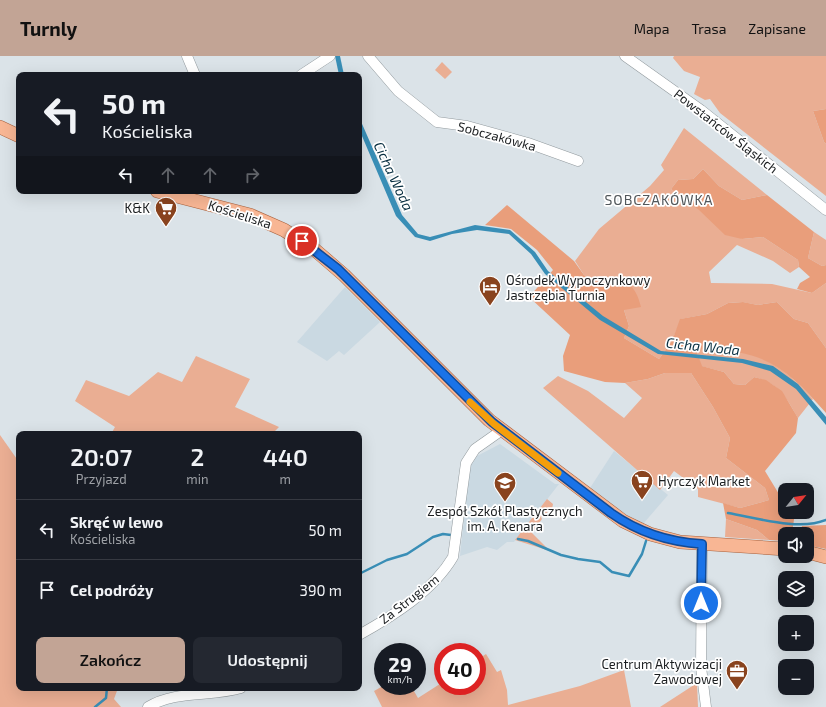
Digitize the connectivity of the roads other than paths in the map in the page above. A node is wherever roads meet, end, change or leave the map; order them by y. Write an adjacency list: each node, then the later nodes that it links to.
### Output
1 (187, 56): 5 (street)
2 (330, 56): 6 (street)
3 (368, 56): 9 (street, Sobczakówka)
4 (625, 56): 11 (street, Powstańców Śląskich)
5 (194, 72)
6 (306, 72)
7 (0, 127): 8 (main road)
8 (16, 135)
9 (578, 161)
10 (180, 194): 12 (main road, Kościeliska)
11 (826, 210)
12 (502, 430): 13 (main road, Kościeliska); 17 (street, Za Strugiem)
13 (702, 544): 14 (main road, Kościeliska); 20 (street)
14 (778, 549)
15 (814, 554): 16 (main road)
16 (826, 557)
17 (362, 633)
18 (232, 691): 19 (street)
19 (148, 707)
20 (706, 707)

